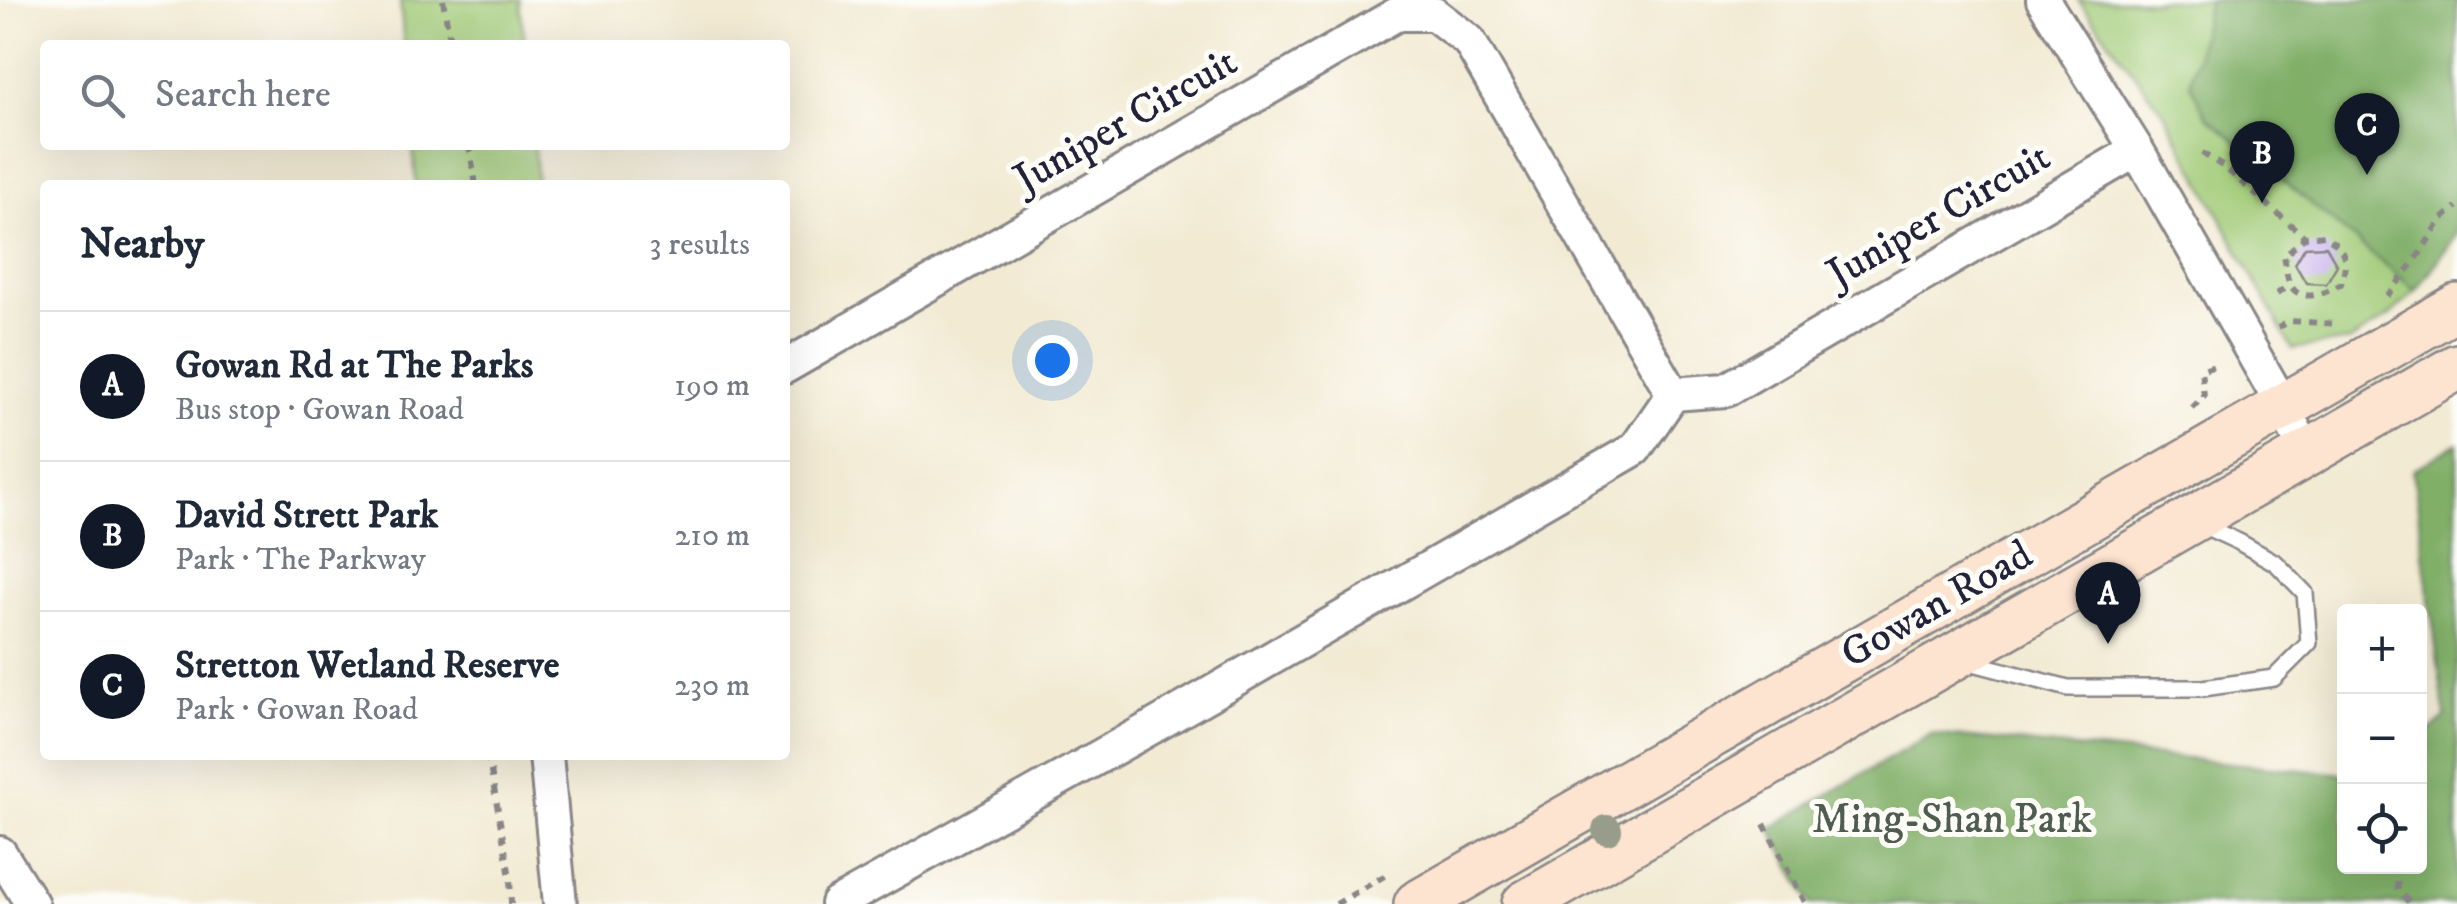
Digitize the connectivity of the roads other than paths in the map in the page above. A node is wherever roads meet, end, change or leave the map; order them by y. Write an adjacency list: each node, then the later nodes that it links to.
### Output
1 (2044, 0): 2 (street)
2 (2137, 150): 6 (street, Juniper Circuit); 7 (street)
3 (2457, 307): 7 (main road, Gowan Road)
4 (790, 364): 6 (street, Juniper Circuit)
5 (2457, 366): 8 (main road, Gowan Road)
6 (1672, 394): 15 (street)
7 (2283, 406): 8 (street); 16 (main road, Gowan Road)
8 (2306, 452): 9 (main road, Gowan Road)
9 (2190, 520): 10 (main road, Gowan Road); 10 (lane)
10 (1943, 655): 17 (main road, Gowan Road)
11 (546, 760): 14 (street)
12 (0, 853): 13 (street)
13 (32, 904)
14 (560, 904)
15 (838, 904)
16 (1416, 904)
17 (1525, 904)

